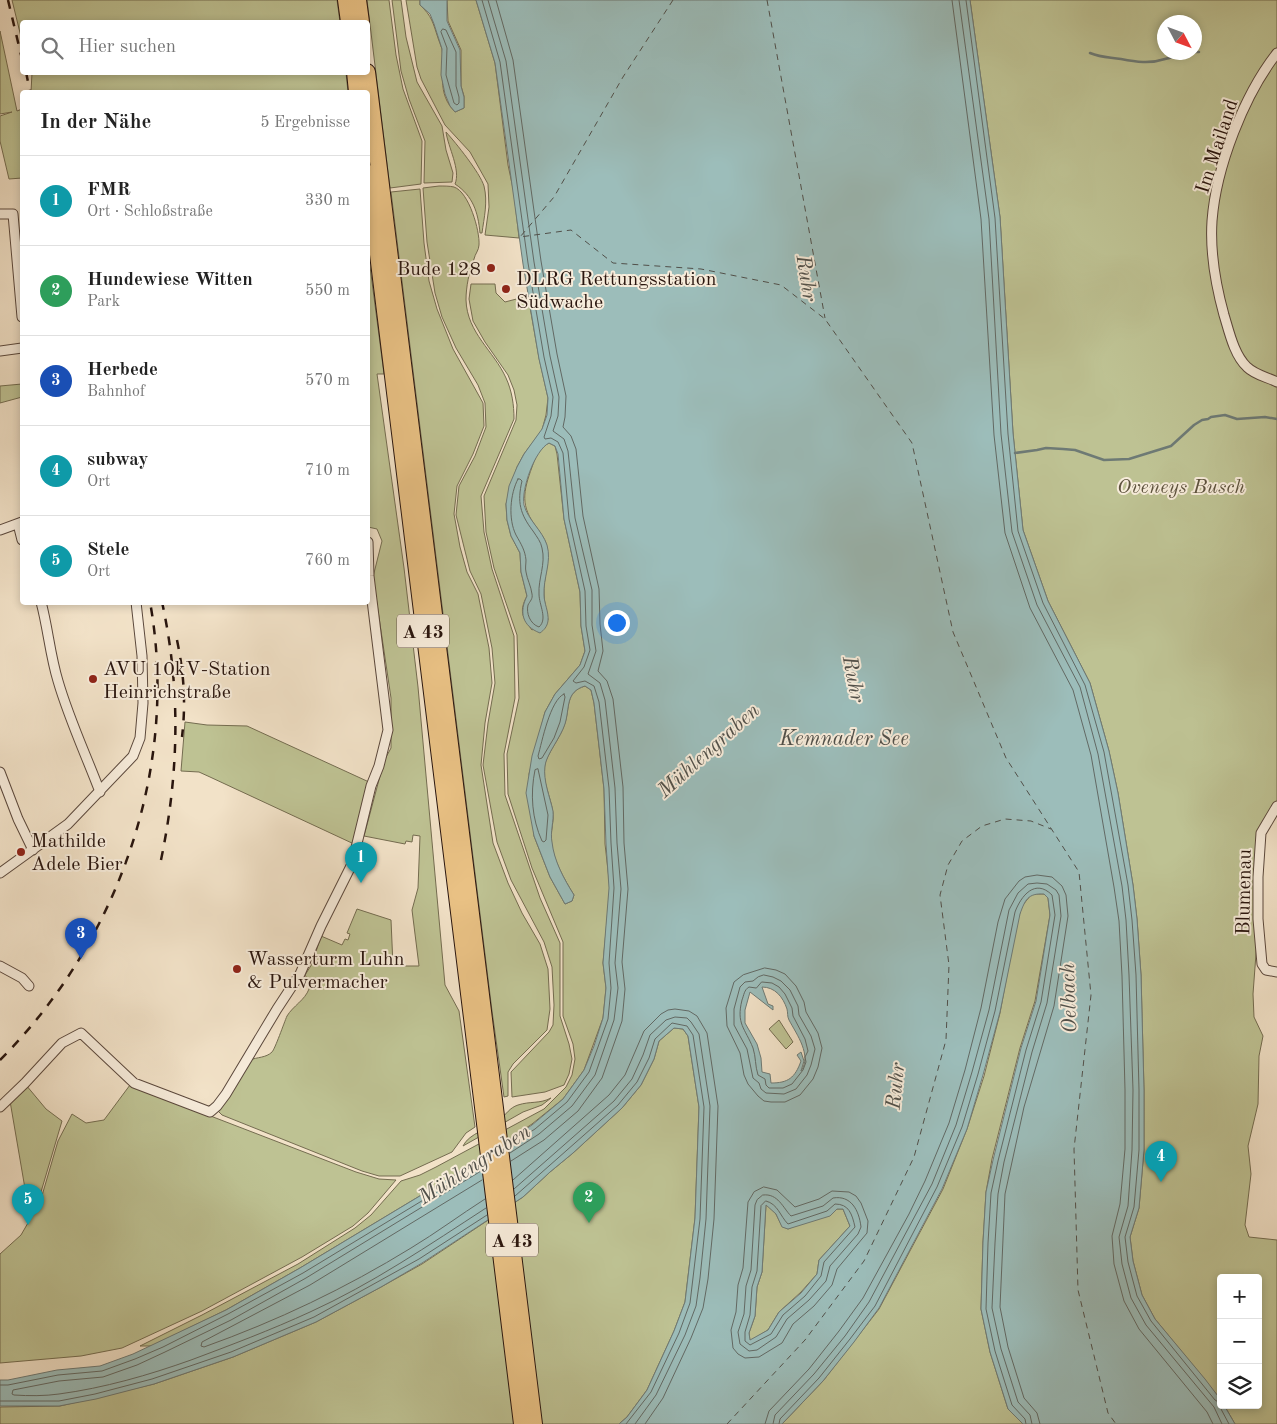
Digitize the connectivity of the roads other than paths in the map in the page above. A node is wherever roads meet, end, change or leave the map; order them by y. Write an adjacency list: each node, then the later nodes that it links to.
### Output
1 (346, 0): 3 (highway)
2 (358, 0): 4 (highway)
3 (349, 20)
4 (361, 20)
5 (1277, 52): 16 (street, Im Mailand)
6 (355, 75): 8 (highway)
7 (367, 75): 9 (highway, A 43)
8 (357, 90)
9 (369, 90)
10 (370, 98): 30 (highway, A 43)
11 (370, 188): 30 (highway, A 43)
12 (0, 214): 13 (street)
13 (20, 295)
14 (20, 348): 15 (street)
15 (0, 351)
16 (1277, 382)
17 (20, 523): 18 (street)
18 (0, 530)
19 (370, 584): 31 (street)
20 (42, 605): 23 (street)
21 (136, 605): 23 (street)
22 (0, 772): 25 (street)
23 (100, 792): 25 (street)
24 (1277, 806): 28 (street, Blumenau)
25 (33, 850): 26 (street)
26 (0, 873)
27 (0, 966): 29 (street)
28 (1277, 972)
29 (29, 986)
30 (483, 1059): 32 (highway, A 43); 33 (highway, A 43)
31 (0, 1107)
32 (522, 1424)
33 (534, 1424)

